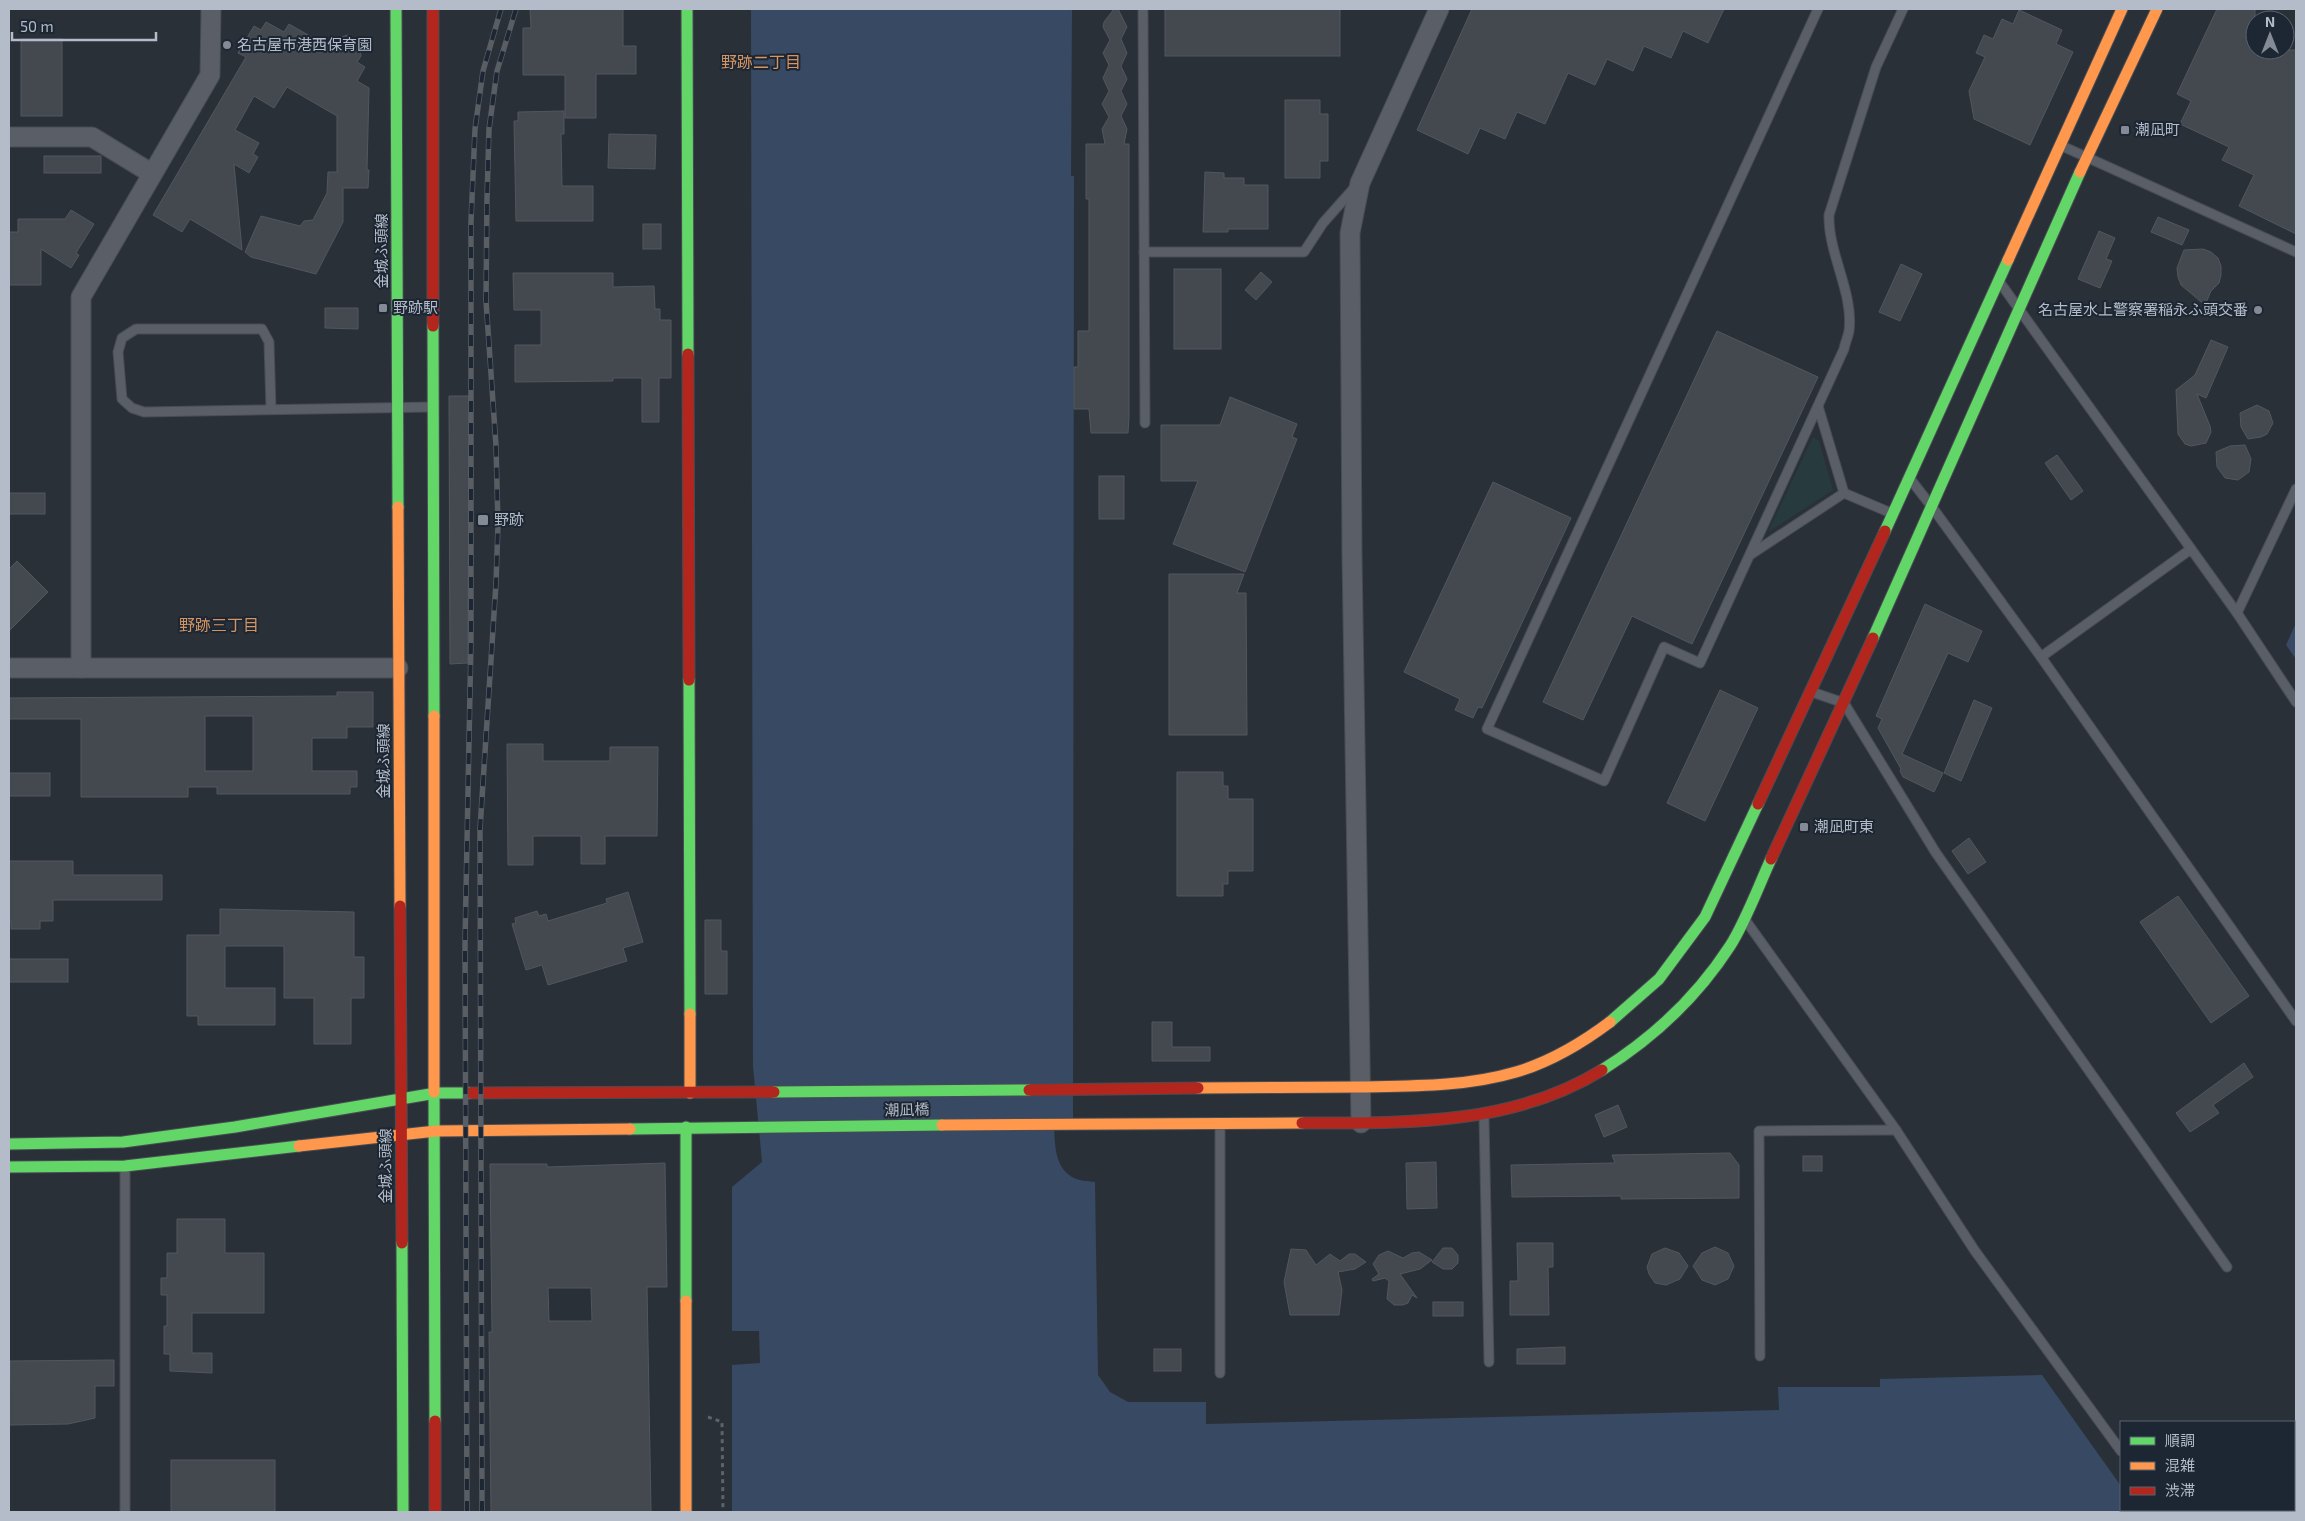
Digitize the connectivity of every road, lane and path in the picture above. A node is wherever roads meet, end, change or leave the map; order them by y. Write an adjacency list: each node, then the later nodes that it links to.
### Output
1 (211, 9): 14 (street)
2 (396, 9): 21 (street, 金城ふ頭線)
3 (433, 9): 22 (street)
4 (687, 9): 44 (street)
5 (1143, 9): 16 (lane)
6 (1439, 9): 15 (street)
7 (1818, 9): 31 (lane)
8 (1903, 9): 20 (lane)
9 (2122, 9): 12 (street, 潮凪橋)
10 (2157, 9): 13 (street, 潮凪橋)
11 (9, 137): 14 (street)
12 (2060, 144): 13 (lane); 18 (street, 潮凪橋)
13 (2087, 157): 17 (lane); 19 (street, 潮凪橋)
14 (151, 173): 35 (street)
15 (1360, 183): 16 (lane); 42 (street)
16 (1144, 252): 24 (lane)
17 (2296, 252)
18 (1999, 280): 19 (lane); 25 (street, 潮凪橋)
19 (2020, 309): 28 (street, 潮凪橋); 30 (lane)
20 (1818, 406): 27 (lane); 31 (lane)
21 (397, 407): 22 (lane); 23 (lane); 36 (street, 金城ふ頭線)
22 (434, 407): 43 (street)
23 (271, 410): 23 (lane)
24 (1145, 423)
25 (1909, 478): 28 (lane); 29 (street, 潮凪橋)
26 (2296, 489): 32 (lane)
27 (1844, 493): 29 (lane); 31 (lane)
28 (1932, 507): 33 (lane); 39 (street, 潮凪橋)
29 (1893, 513): 37 (street, 潮凪橋)
30 (2191, 549): 32 (lane); 33 (lane)
31 (1749, 556)
32 (2237, 614): 38 (lane)
33 (2041, 657): 41 (lane)
34 (9, 668): 35 (street)
35 (81, 668): 36 (street)
36 (398, 668): 45 (street, 金城ふ頭線)
37 (1810, 691): 39 (lane); 42 (street, 潮凪橋)
38 (2296, 702)
39 (1844, 703): 40 (street, 潮凪橋); 56 (lane)
40 (1743, 916): 46 (street, 潮凪橋); 50 (lane)
41 (2296, 1021)
42 (1360, 1086): 44 (street, 潮凪橋); 48 (street)
43 (436, 1093): 44 (street, 潮凪橋); 45 (street, 潮凪橋); 51 (street)
44 (690, 1093)
45 (401, 1098): 52 (street, 金城ふ頭線); 54 (street, 潮凪橋)
46 (1484, 1114): 48 (street, 潮凪橋); 58 (lane)
47 (1220, 1123): 48 (street, 潮凪橋); 49 (street, 潮凪橋); 59 (lane)
48 (1361, 1123)
49 (686, 1127): 51 (street, 潮凪橋); 60 (street)
50 (1896, 1130): 57 (lane); 61 (lane)
51 (436, 1131): 52 (street, 潮凪橋); 64 (street)
52 (401, 1135): 54 (street, 潮凪橋); 63 (street, 金城ふ頭線)
53 (9, 1144): 54 (street)
54 (124, 1154): 55 (street); 62 (lane)
55 (9, 1167)
56 (2227, 1267)
57 (1760, 1356)
58 (1489, 1362)
59 (1220, 1373)
60 (686, 1409): 65 (street); 66 (path)
61 (2120, 1450)
62 (125, 1512)
63 (403, 1512)
64 (435, 1512)
65 (686, 1512)
66 (723, 1512)

